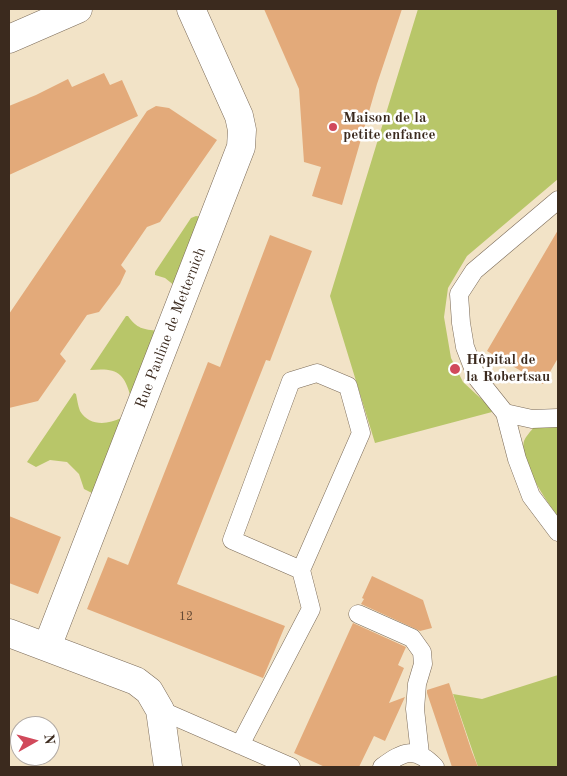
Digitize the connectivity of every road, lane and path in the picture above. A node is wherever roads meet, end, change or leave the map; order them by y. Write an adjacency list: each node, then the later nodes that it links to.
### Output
1 (78, 9): 3 (street)
2 (190, 9): 11 (street, Rue Pauline de Metternich)
3 (9, 39)
4 (558, 200): 5 (lane)
5 (505, 413): 6 (lane); 7 (lane)
6 (558, 418)
7 (558, 532)
8 (301, 570): 8 (lane); 13 (lane)
9 (358, 614): 14 (lane)
10 (9, 633): 11 (street)
11 (47, 647): 12 (street)
12 (160, 710): 13 (lane); 15 (street)
13 (240, 745): 16 (lane)
14 (420, 754): 17 (lane); 18 (lane)
15 (168, 767)
16 (291, 767)
17 (382, 767)
18 (435, 767)

